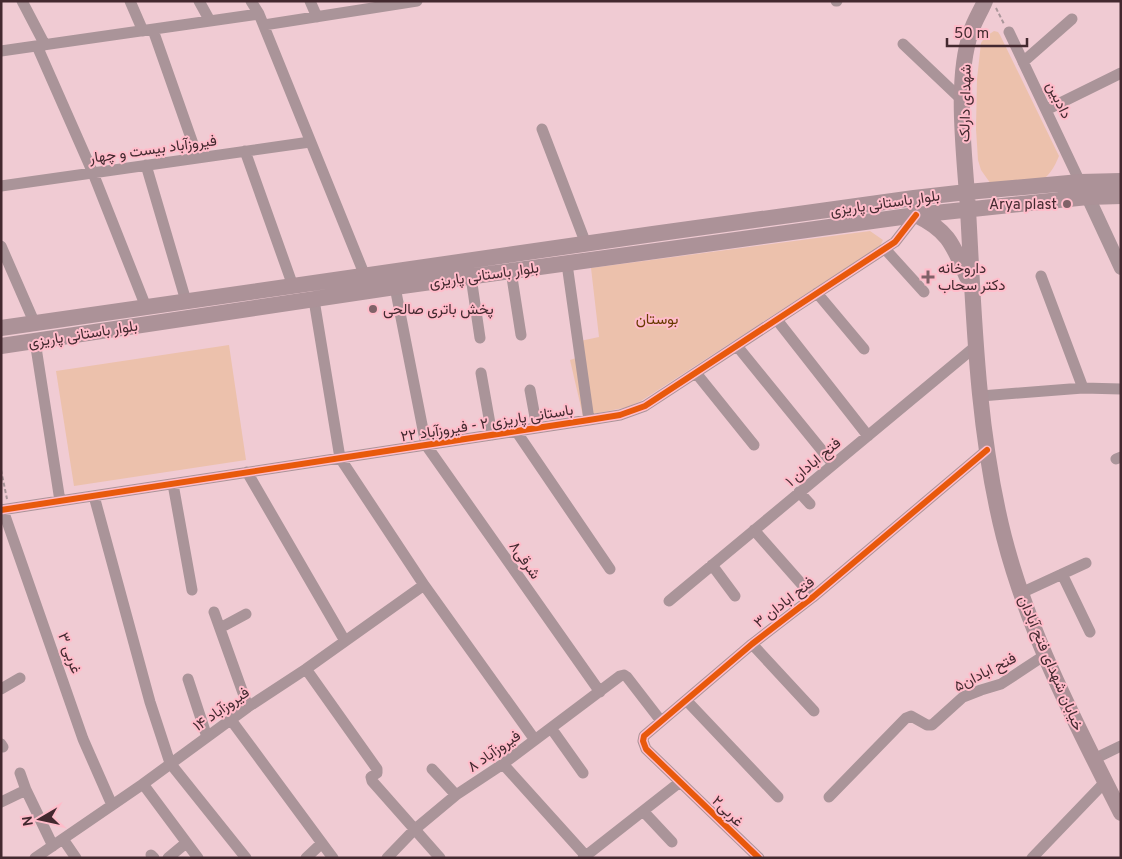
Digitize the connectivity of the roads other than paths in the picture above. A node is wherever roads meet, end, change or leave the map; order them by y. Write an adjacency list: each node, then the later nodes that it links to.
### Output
1 (22, 1): 17 (street)
2 (130, 1): 14 (street)
3 (199, 1): 13 (street)
4 (251, 1): 12 (street)
5 (310, 1): 10 (street)
6 (368, 1): 9 (street)
7 (417, 1): 9 (street)
8 (985, 1): 21 (main road, شهدای دارلک)
9 (354, 10): 10 (street)
10 (317, 16): 12 (street)
11 (1072, 19): 19 (street)
12 (262, 20): 13 (street); 24 (street)
13 (210, 22): 14 (street)
14 (148, 30): 17 (street); 26 (street)
15 (1008, 32): 19 (street, دادبین)
16 (903, 44): 21 (street)
17 (41, 46): 18 (street); 28 (street)
18 (1, 51)
19 (1023, 62): 22 (street, دادبین)
20 (1121, 73): 22 (street)
21 (962, 100): 32 (main road, شهدای دارلک)
22 (1046, 110): 30 (street, دادبین)
23 (542, 128): 38 (street)
24 (310, 142): 25 (street, فیروزآباد بیست و چهار); 44 (street)
25 (245, 151): 26 (street, فیروزآباد بیست و چهار); 47 (street)
26 (198, 158): 27 (street, فیروزآباد بیست و چهار)
27 (146, 165): 28 (street, فیروزآباد بیست و چهار); 53 (street)
28 (93, 173): 31 (street, فیروزآباد بیست و چهار); 54 (street)
29 (1121, 181): 30 (main road, بلوار باستانی پاریزی)
30 (1080, 182): 32 (main road, بلوار باستانی پاریزی)
31 (1, 186)
32 (966, 192): 35 (main road, بلوار باستانی پاریزی); 36 (main road, شهدای دارلک)
33 (1121, 196): 34 (main road, بلوار باستانی پاریزی)
34 (1088, 197): 36 (main road, بلوار باستانی پاریزی); 42 (street)
35 (914, 198): 37 (main road); 38 (main road, بلوار باستانی پاریزی)
36 (968, 209): 37 (main road, بلوار باستانی پاریزی); 49 (main road, خیابان شهدای فتح آبادان)
37 (916, 215): 40 (street, باستانی پاریزی ۲ - فیروزآباد ۲۲); 41 (main road, بلوار باستانی پاریزی); 49 (main road)
38 (586, 244): 44 (main road, بلوار باستانی پاریزی)
39 (1, 246): 56 (street)
40 (885, 249): 50 (street); 51 (street, باستانی پاریزی ۲ - فیروزآباد ۲۲)
41 (567, 264): 43 (main road, بلوار باستانی پاریزی); 71 (street)
42 (1121, 268)
43 (511, 271): 46 (main road, بلوار باستانی پاریزی); 58 (street)
44 (365, 276): 47 (main road, بلوار باستانی پاریزی)
45 (1041, 276): 67 (street)
46 (471, 277): 48 (main road, بلوار باستانی پاریزی); 59 (street)
47 (293, 286): 53 (main road, بلوار باستانی پاریزی)
48 (395, 287): 52 (main road, بلوار باستانی پاریزی); 76 (street)
49 (972, 291): 63 (main road, خیابان شهدای فتح آبادان)
50 (924, 292)
51 (817, 294): 55 (street, باستانی پاریزی ۲ - فیروزآباد ۲۲); 64 (street)
52 (314, 300): 60 (main road, بلوار باستانی پاریزی); 79 (street)
53 (186, 301): 54 (main road, بلوار باستانی پاریزی)
54 (146, 307): 56 (main road, بلوار باستانی پاریزی)
55 (777, 320): 62 (street, باستانی پاریزی ۲ - فیروزآباد ۲۲); 75 (street)
56 (35, 324): 57 (main road, بلوار باستانی پاریزی)
57 (1, 328)
58 (521, 334)
59 (480, 338)
60 (36, 341): 61 (main road, بلوار باستانی پاریزی); 85 (street)
61 (1, 346)
62 (737, 346): 66 (street, باستانی پاریزی ۲ - فیروزآباد ۲۲); 80 (street)
63 (976, 346): 70 (main road, خیابان شهدای فتح آبادان); 75 (street, فتح ابادان ۱)
64 (864, 349)
65 (482, 373): 74 (street)
66 (696, 373): 71 (street, باستانی پاریزی ۲ - فیروزآباد ۲۲); 77 (street)
67 (1083, 388): 68 (street); 70 (street)
68 (1121, 388)
69 (530, 390): 72 (street)
70 (981, 396): 78 (main road, خیابان شهدای فتح آبادان)
71 (590, 420): 72 (street, باستانی پاریزی ۲ - فیروزآباد ۲۲)
72 (537, 428): 73 (street, باستانی پاریزی ۲ - فیروزآباد ۲۲)
73 (516, 431): 74 (street, باستانی پاریزی ۲ - فیروزآباد ۲۲); 91 (street)
74 (492, 435): 76 (street, باستانی پاریزی ۲ - فیروزآباد ۲۲)
75 (868, 436): 80 (street, فتح ابادان ۱)
76 (426, 445): 79 (street, باستانی پاریزی ۲ - فیروزآباد ۲۲); 110 (street, شرقی۸)
77 (754, 445)
78 (987, 450): 95 (main road, خیابان شهدای فتح آبادان); 97 (street, فتح ابادان ۳)
79 (340, 458): 81 (street, باستانی پاریزی ۲ - فیروزآباد ۲۲); 93 (street)
80 (833, 464): 83 (street, فتح ابادان ۱)
81 (247, 472): 82 (street, باستانی پاریزی ۲ - فیروزآباد ۲۲); 103 (street)
82 (173, 484): 84 (street, باستانی پاریزی ۲ - فیروزآباد ۲۲); 94 (street)
83 (799, 492): 86 (street); 88 (street, فتح ابادان ۱)
84 (94, 496): 85 (street, باستانی پاریزی ۲ - فیروزآباد ۲۲); 121 (street)
85 (60, 501): 87 (street, باستانی پاریزی ۲ - فیروزآباد ۲۲)
86 (810, 504)
87 (4, 509): 134 (street, غربی ۳)
88 (754, 530): 90 (street, فتح ابادان ۱); 97 (street)
89 (1086, 563): 92 (street)
90 (712, 565): 96 (street); 98 (street, فتح ابادان ۱)
91 (610, 569)
92 (1062, 574): 95 (street); 102 (street)
93 (424, 585): 103 (street, فیروزآباد ۱۴); 118 (street)
94 (192, 590)
95 (1021, 593): 105 (main road, خیابان شهدای فتح آبادان)
96 (735, 596)
97 (813, 596): 104 (street, فتح ابادان ۳)
98 (669, 601)
99 (214, 612): 101 (street)
100 (246, 614): 101 (street)
101 (220, 628): 112 (street)
102 (1090, 632)
103 (345, 641): 106 (street, فیروزآباد ۱۴)
104 (752, 644): 111 (street, فتح ابادان ۳); 113 (street)
105 (1045, 656): 120 (main road, خیابان شهدای فتح آبادان); 132 (street, فتح ابادان۵)
106 (306, 669): 112 (street, فیروزآباد ۱۴); 137 (street)
107 (20, 678): 109 (street)
108 (188, 679): 117 (street)
109 (1, 690)
110 (600, 692): 115 (street, فیروزآباد ۸); 116 (street, فیروزآباد ۸)
111 (686, 700): 115 (street, فتح ابادان ۳); 131 (street)
112 (248, 708): 114 (street, فیروزآباد ۱۴)
113 (814, 711)
114 (231, 720): 117 (street, فیروزآباد ۱۴); 139 (street)
115 (661, 722): 126 (street, فتح ابادان ۳)
116 (551, 728): 118 (street, فیروزآباد ۸); 125 (street)
117 (207, 737): 121 (street, فیروزآباد ۱۴)
118 (535, 740): 122 (street, فیروزآباد ۸)
119 (1121, 746): 120 (street)
120 (1094, 759): 127 (main road, خیابان شهدای فتح آبادان)
121 (170, 763): 128 (street, فیروزآباد ۱۴); 148 (street)
122 (503, 764): 130 (street, فیروزآباد ۸); 143 (street)
123 (432, 768): 130 (street)
124 (20, 773): 129 (street)
125 (583, 773)
126 (680, 782): 135 (street); 153 (street, غربی۲)
127 (1105, 782): 136 (main road, خیابان شهدای فتح آبادان); 154 (street)
128 (143, 784): 134 (street, فیروزآباد ۱۴); 141 (street)
129 (26, 790): 133 (street); 142 (street)
130 (456, 795): 137 (street, فیروزآباد ۸)
131 (778, 797)
132 (829, 797)
133 (1, 802)
134 (112, 805): 138 (street, فیروزآباد ۱۴)
135 (643, 810): 140 (street); 143 (street)
136 (1121, 814)
137 (414, 830): 151 (street, فیروزآباد ۸); 152 (street)
138 (63, 839): 142 (street, فیروزآباد ۱۴); 145 (street)
139 (322, 842): 149 (street); 150 (street)
140 (672, 842)
141 (186, 843): 146 (street); 147 (street)
142 (53, 846): 144 (street, فیروزآباد ۱۴)
143 (584, 856)
144 (35, 858)
145 (76, 858)
146 (168, 858)
147 (198, 858)
148 (246, 858)
149 (306, 858)
150 (333, 858)
151 (387, 858)
152 (440, 858)
153 (758, 858)
154 (1032, 858)

